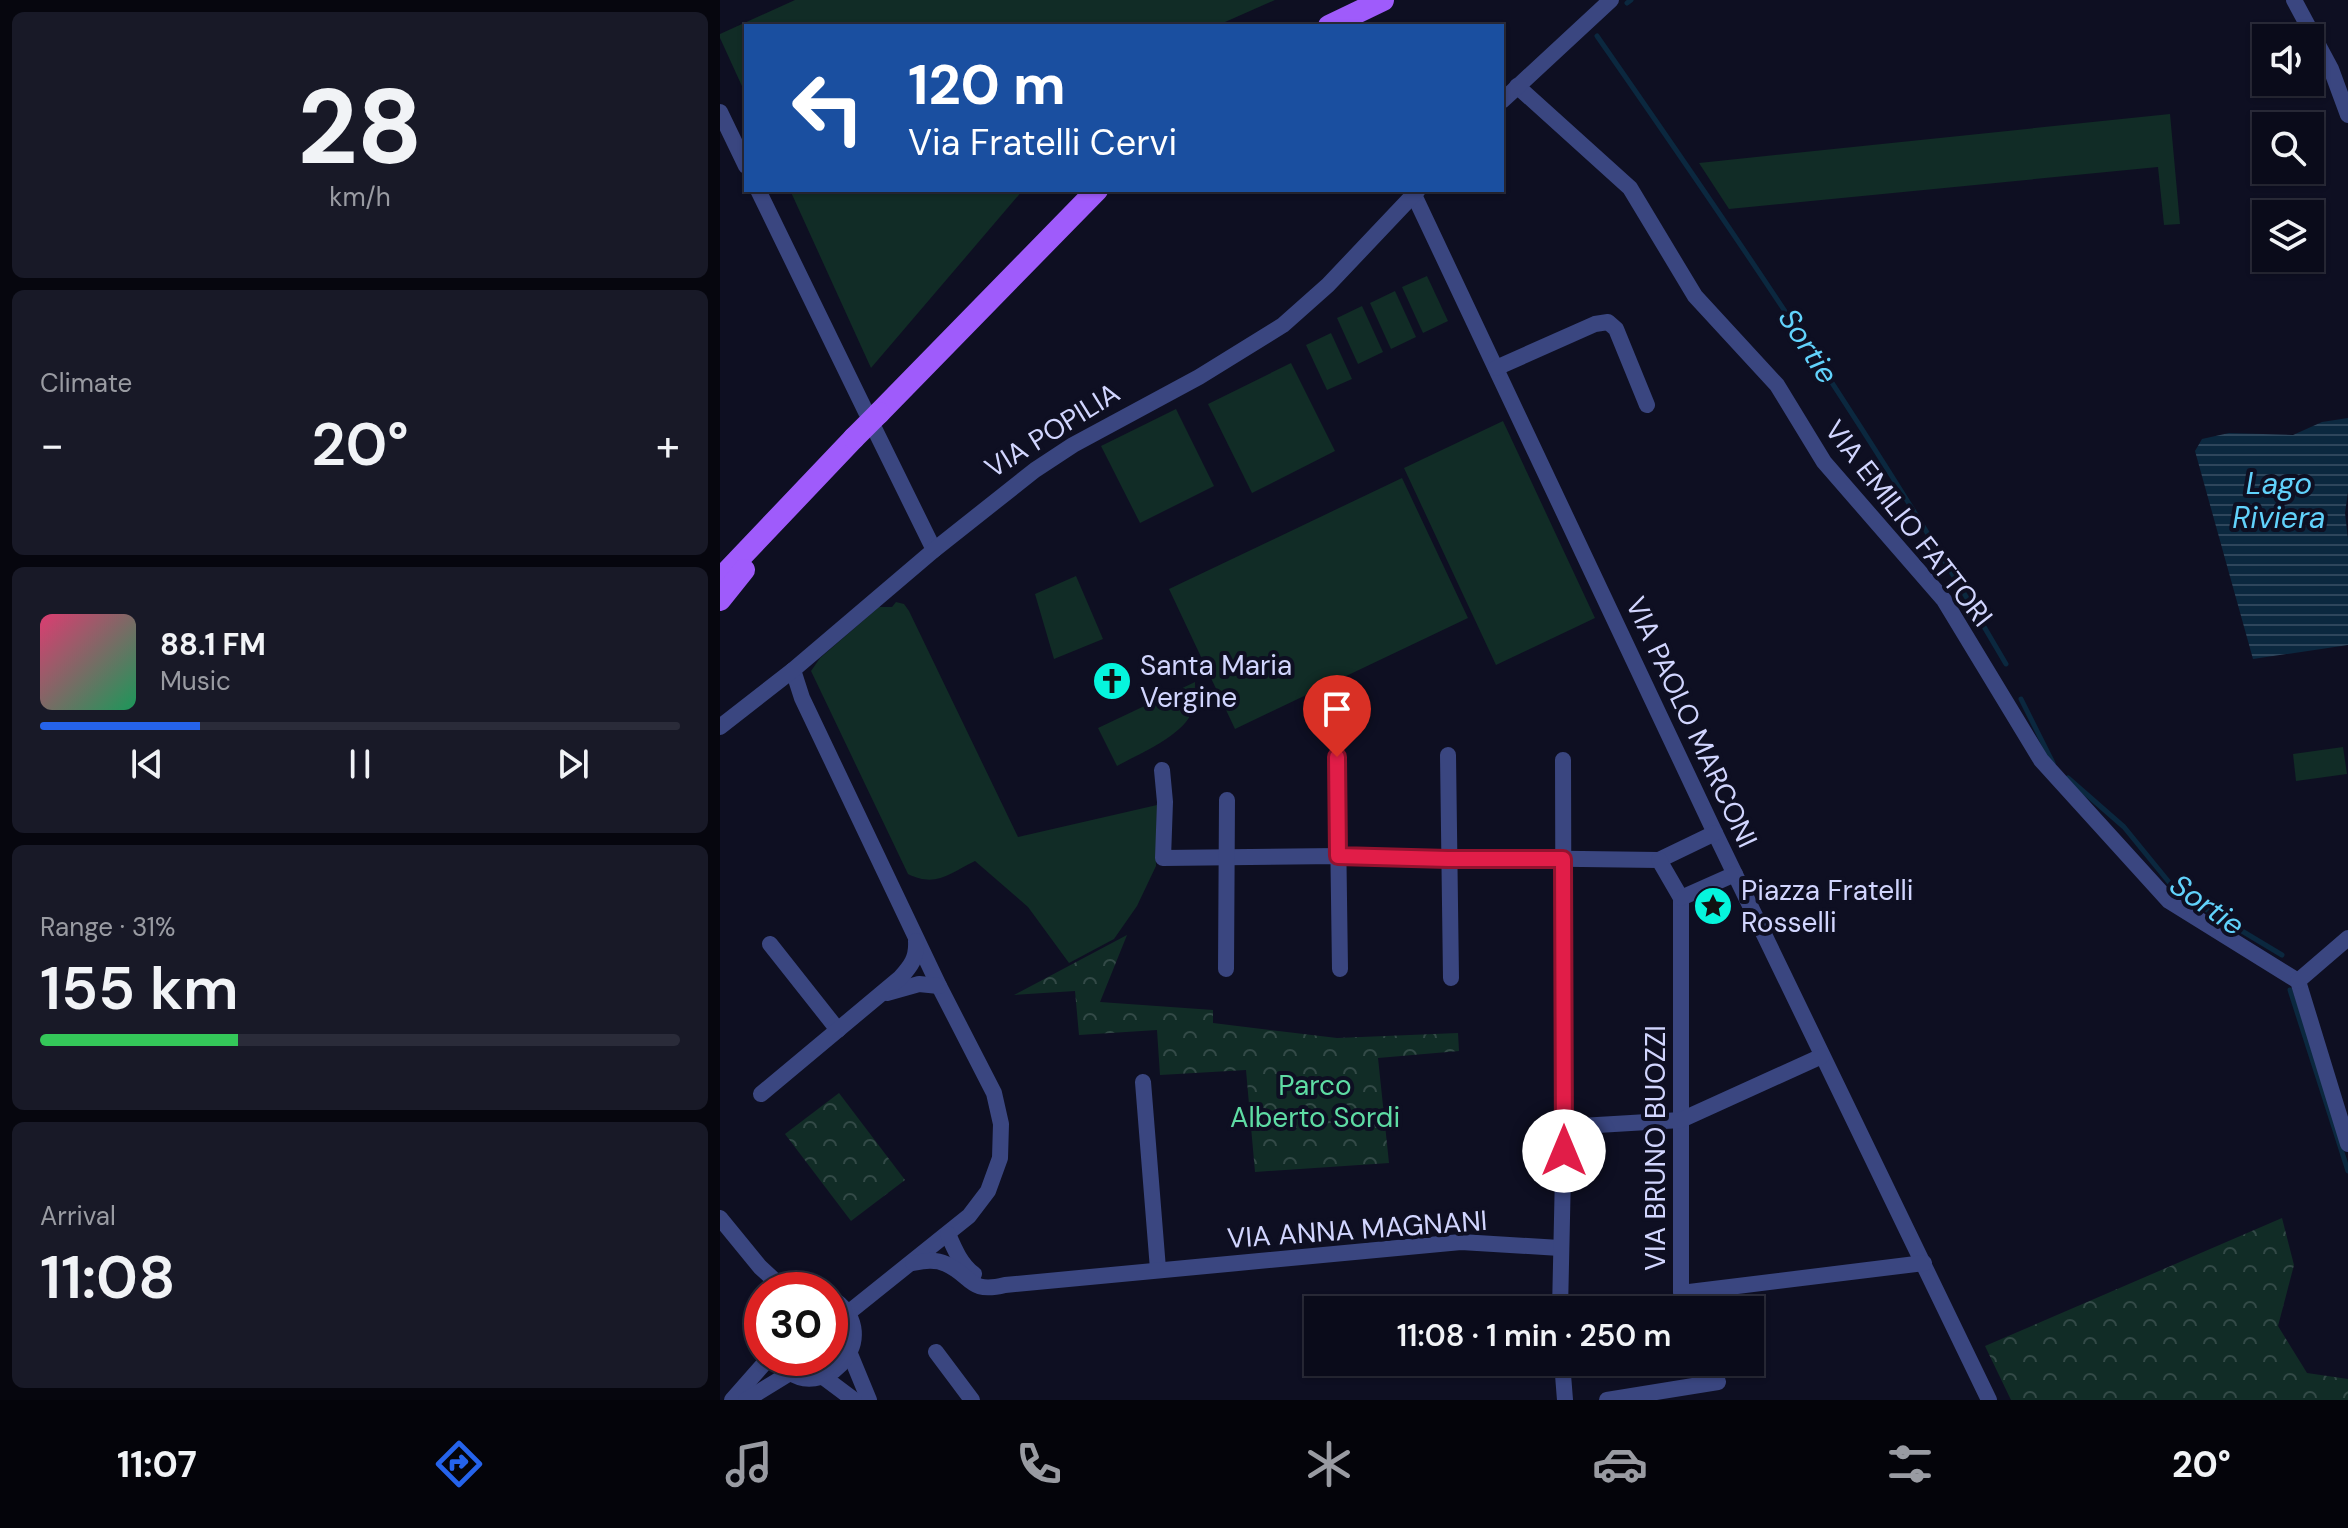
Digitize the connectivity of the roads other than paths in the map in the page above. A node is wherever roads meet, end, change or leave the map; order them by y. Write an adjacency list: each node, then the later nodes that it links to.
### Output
1 (1383, 0): 4 (main road)
2 (1611, 0): 5 (street)
3 (2294, 0): 8 (street)
4 (1333, 24)
5 (1517, 86): 6 (street); 43 (street, VIA EMILIO FATTORI)
6 (1504, 99)
7 (721, 115): 9 (street)
8 (2348, 115)
9 (744, 162)
10 (759, 192): 15 (street)
11 (1095, 192): 15 (main road)
12 (1416, 192): 13 (street, VIA PAOLO MARCONI); 17 (street, VIA POPILIA)
13 (1496, 368): 14 (street); 27 (street, VIA PAOLO MARCONI)
14 (1647, 405)
15 (869, 423): 16 (main road); 17 (street)
16 (797, 497): 18 (main road); 19 (main road)
17 (934, 550): 20 (street, VIA POPILIA)
18 (725, 572)
19 (720, 600)
20 (793, 670): 21 (street, VIA POPILIA); 35 (street)
21 (720, 727)
22 (1448, 755): 30 (street)
23 (1337, 757): 28 (street)
24 (1563, 760): 31 (street)
25 (1162, 770): 29 (street)
26 (1227, 800): 29 (street)
27 (1715, 833): 32 (street); 33 (street, VIA PAOLO MARCONI)
28 (1338, 856): 29 (street); 30 (street); 39 (street)
29 (1228, 858): 38 (street)
30 (1448, 859): 31 (street); 41 (street)
31 (1563, 859): 32 (street); 50 (street)
32 (1659, 860): 34 (street)
33 (1735, 874): 34 (street); 46 (street, VIA PAOLO MARCONI)
34 (1681, 898): 49 (street, VIA BRUNO BUOZZI)
35 (916, 936): 40 (street); 42 (street)
36 (2348, 938): 43 (street)
37 (770, 944): 45 (street)
38 (1226, 969)
39 (1340, 969)
40 (900, 978): 42 (street); 44 (street)
41 (1451, 978)
42 (936, 980): 44 (street); 53 (street)
43 (2298, 981): 51 (street)
44 (878, 997): 45 (street)
45 (838, 1030): 48 (street)
46 (1822, 1056): 49 (street); 56 (street, VIA PAOLO MARCONI)
47 (1143, 1082): 58 (street)
48 (761, 1094)
49 (1681, 1120): 50 (street); 56 (street, VIA BRUNO BUOZZI)
50 (1564, 1127): 54 (street)
51 (2348, 1144)
52 (720, 1218): 57 (street)
53 (948, 1234): 55 (street); 61 (street, VIA ANNA MAGNANI)
54 (1560, 1248): 58 (street, VIA ANNA MAGNANI); 62 (street)
55 (911, 1263): 61 (street, VIA ANNA MAGNANI); 63 (street)
56 (1924, 1263): 80 (street, VIA PAOLO MARCONI)
57 (760, 1267): 59 (street); 60 (street)
58 (1158, 1269): 61 (street, VIA ANNA MAGNANI)
59 (762, 1272)
60 (765, 1272)
61 (1005, 1285)
62 (1560, 1296)
63 (848, 1313): 65 (street)
64 (936, 1352): 77 (street)
65 (850, 1354): 66 (street); 76 (street)
66 (848, 1356)
67 (757, 1376): 73 (street)
68 (783, 1376): 73 (street)
69 (798, 1376): 70 (street)
70 (822, 1376): 75 (street)
71 (1563, 1376): 78 (street)
72 (1718, 1382): 79 (street)
73 (745, 1393): 74 (street)
74 (732, 1400)
75 (854, 1400)
76 (869, 1400)
77 (972, 1400)
78 (1565, 1400)
79 (1607, 1400)
80 (1989, 1400)

